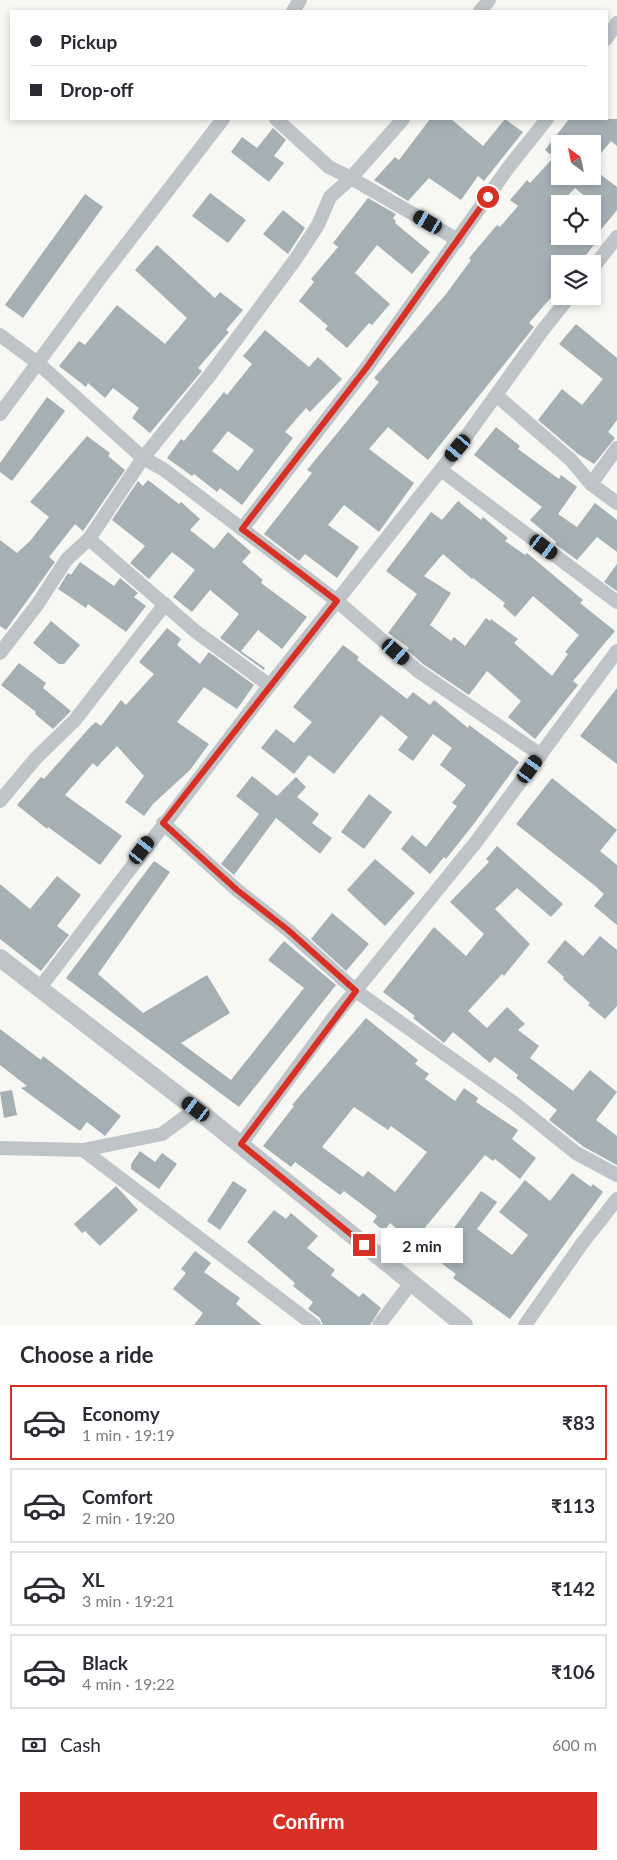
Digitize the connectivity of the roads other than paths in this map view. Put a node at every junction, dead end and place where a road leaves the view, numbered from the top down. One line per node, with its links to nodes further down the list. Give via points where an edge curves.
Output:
1 (489, 0): 2 (street)
2 (481, 10)
3 (617, 23): 4 (street)
4 (608, 36)
5 (222, 120): 15 (street)
6 (277, 120): 9 (street, via 330,167)
7 (402, 120): 9 (street)
8 (547, 120): 11 (street, via 508,168)
9 (351, 178): 11 (street); 19 (street, via 330,197 318,225 295,260)
10 (617, 237): 12 (street)
11 (458, 240): 23 (street, via 367,367)
12 (601, 257)
13 (563, 305): 16 (street)
14 (0, 335): 15 (street)
15 (39, 364): 17 (street); 19 (street)
16 (496, 395): 20 (street); 21 (street, via 571,460)
17 (0, 414)
18 (617, 448): 21 (street)
19 (144, 458): 23 (street); 24 (street)
20 (441, 470): 25 (street); 26 (street)
21 (591, 484): 22 (street)
22 (617, 503)
23 (242, 529): 25 (street)
24 (89, 539): 27 (street); 28 (street, via 67,559)
25 (337, 601): 30 (street); 31 (street, via 418,671)
26 (617, 602)
27 (165, 604): 30 (street, via 195,631); 32 (street, via 75,720)
28 (0, 653)
29 (616, 654): 31 (street)
30 (269, 686): 33 (street)
31 (541, 755): 36 (street, via 476,842)
32 (0, 800)
33 (163, 823): 35 (street); 36 (street)
34 (0, 958): 35 (street)
35 (38, 989): 37 (street)
36 (356, 991): 38 (street); 41 (street, via 514,1103 576,1154)
37 (196, 1109): 38 (street); 40 (street, via 162,1134)
38 (241, 1144): 43 (street)
39 (0, 1148): 40 (street)
40 (83, 1150): 44 (street)
41 (617, 1175)
42 (617, 1199): 47 (street)
43 (411, 1283): 45 (street); 46 (street)
44 (314, 1325)
45 (379, 1325)
46 (464, 1325)
47 (525, 1325)

